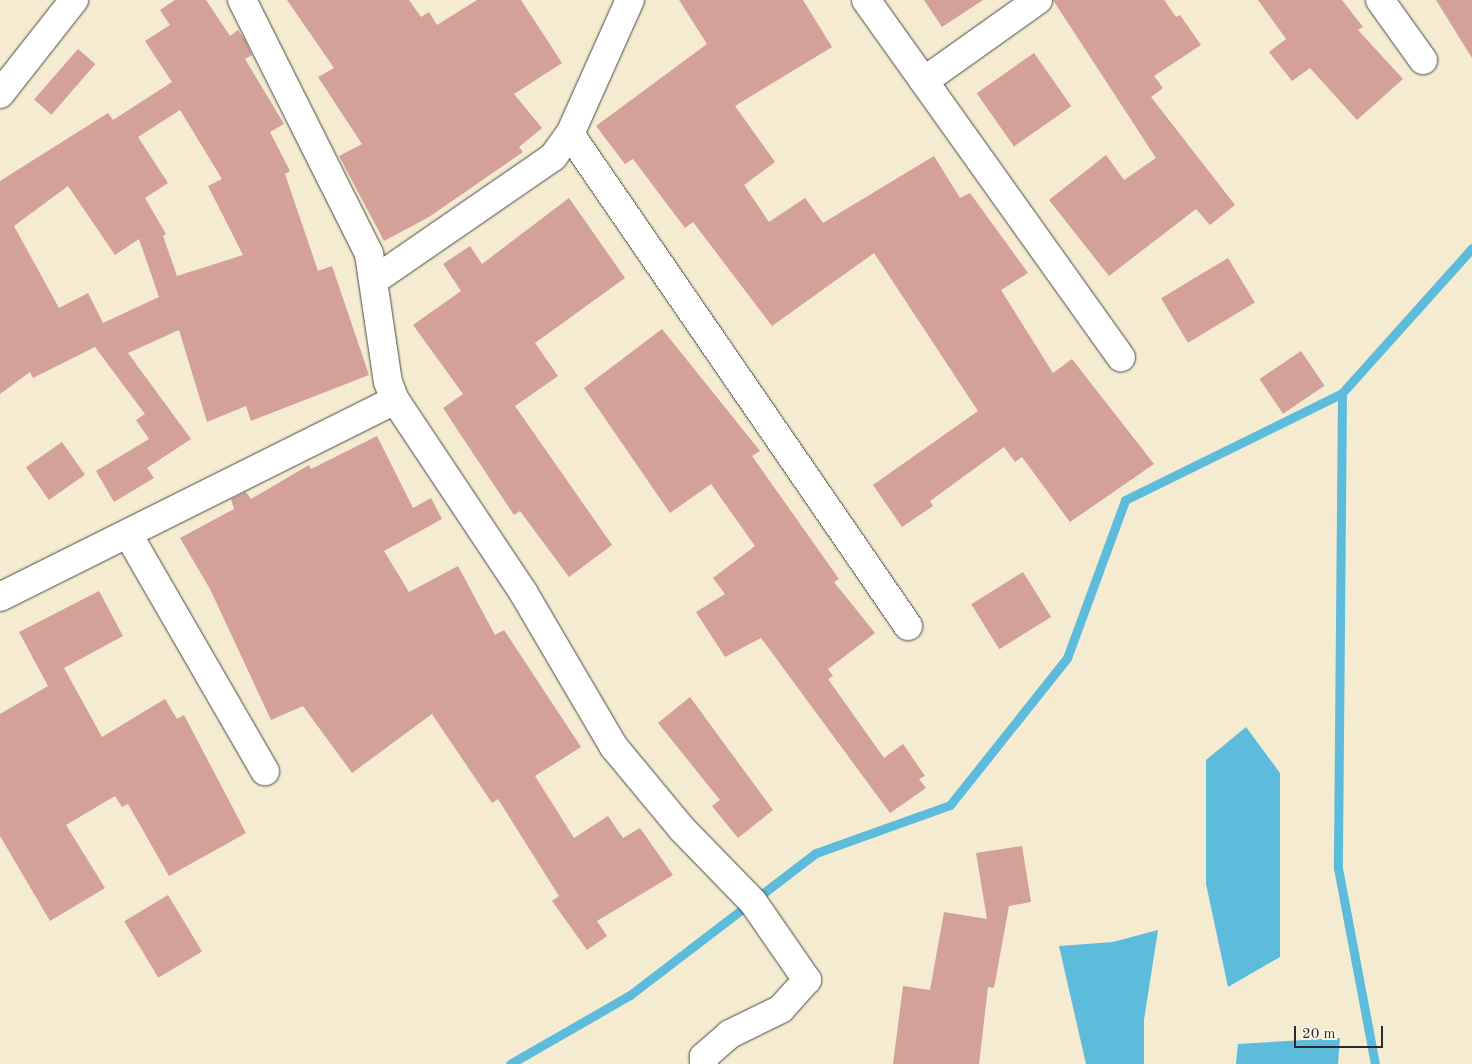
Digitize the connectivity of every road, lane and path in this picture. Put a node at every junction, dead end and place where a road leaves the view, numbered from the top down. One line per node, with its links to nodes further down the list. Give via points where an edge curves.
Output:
1 (74, 0): 9 (street)
2 (242, 0): 11 (street, via 369,254)
3 (630, 0): 10 (street)
4 (866, 0): 8 (street)
5 (1038, 0): 8 (street)
6 (1380, 0): 7 (street)
7 (1423, 60)
8 (924, 81): 12 (street)
9 (0, 94)
10 (570, 134): 11 (street, via 553,157); 16 (street)
11 (376, 279): 13 (street, via 388,382)
12 (1121, 358)
13 (395, 400): 14 (street); 18 (street, via 523,592 614,748 682,829 753,902 807,980 781,1009 730,1034 704,1057)
14 (128, 534): 15 (street); 17 (street)
15 (0, 597)
16 (908, 626)
17 (265, 771)
18 (704, 1064)

